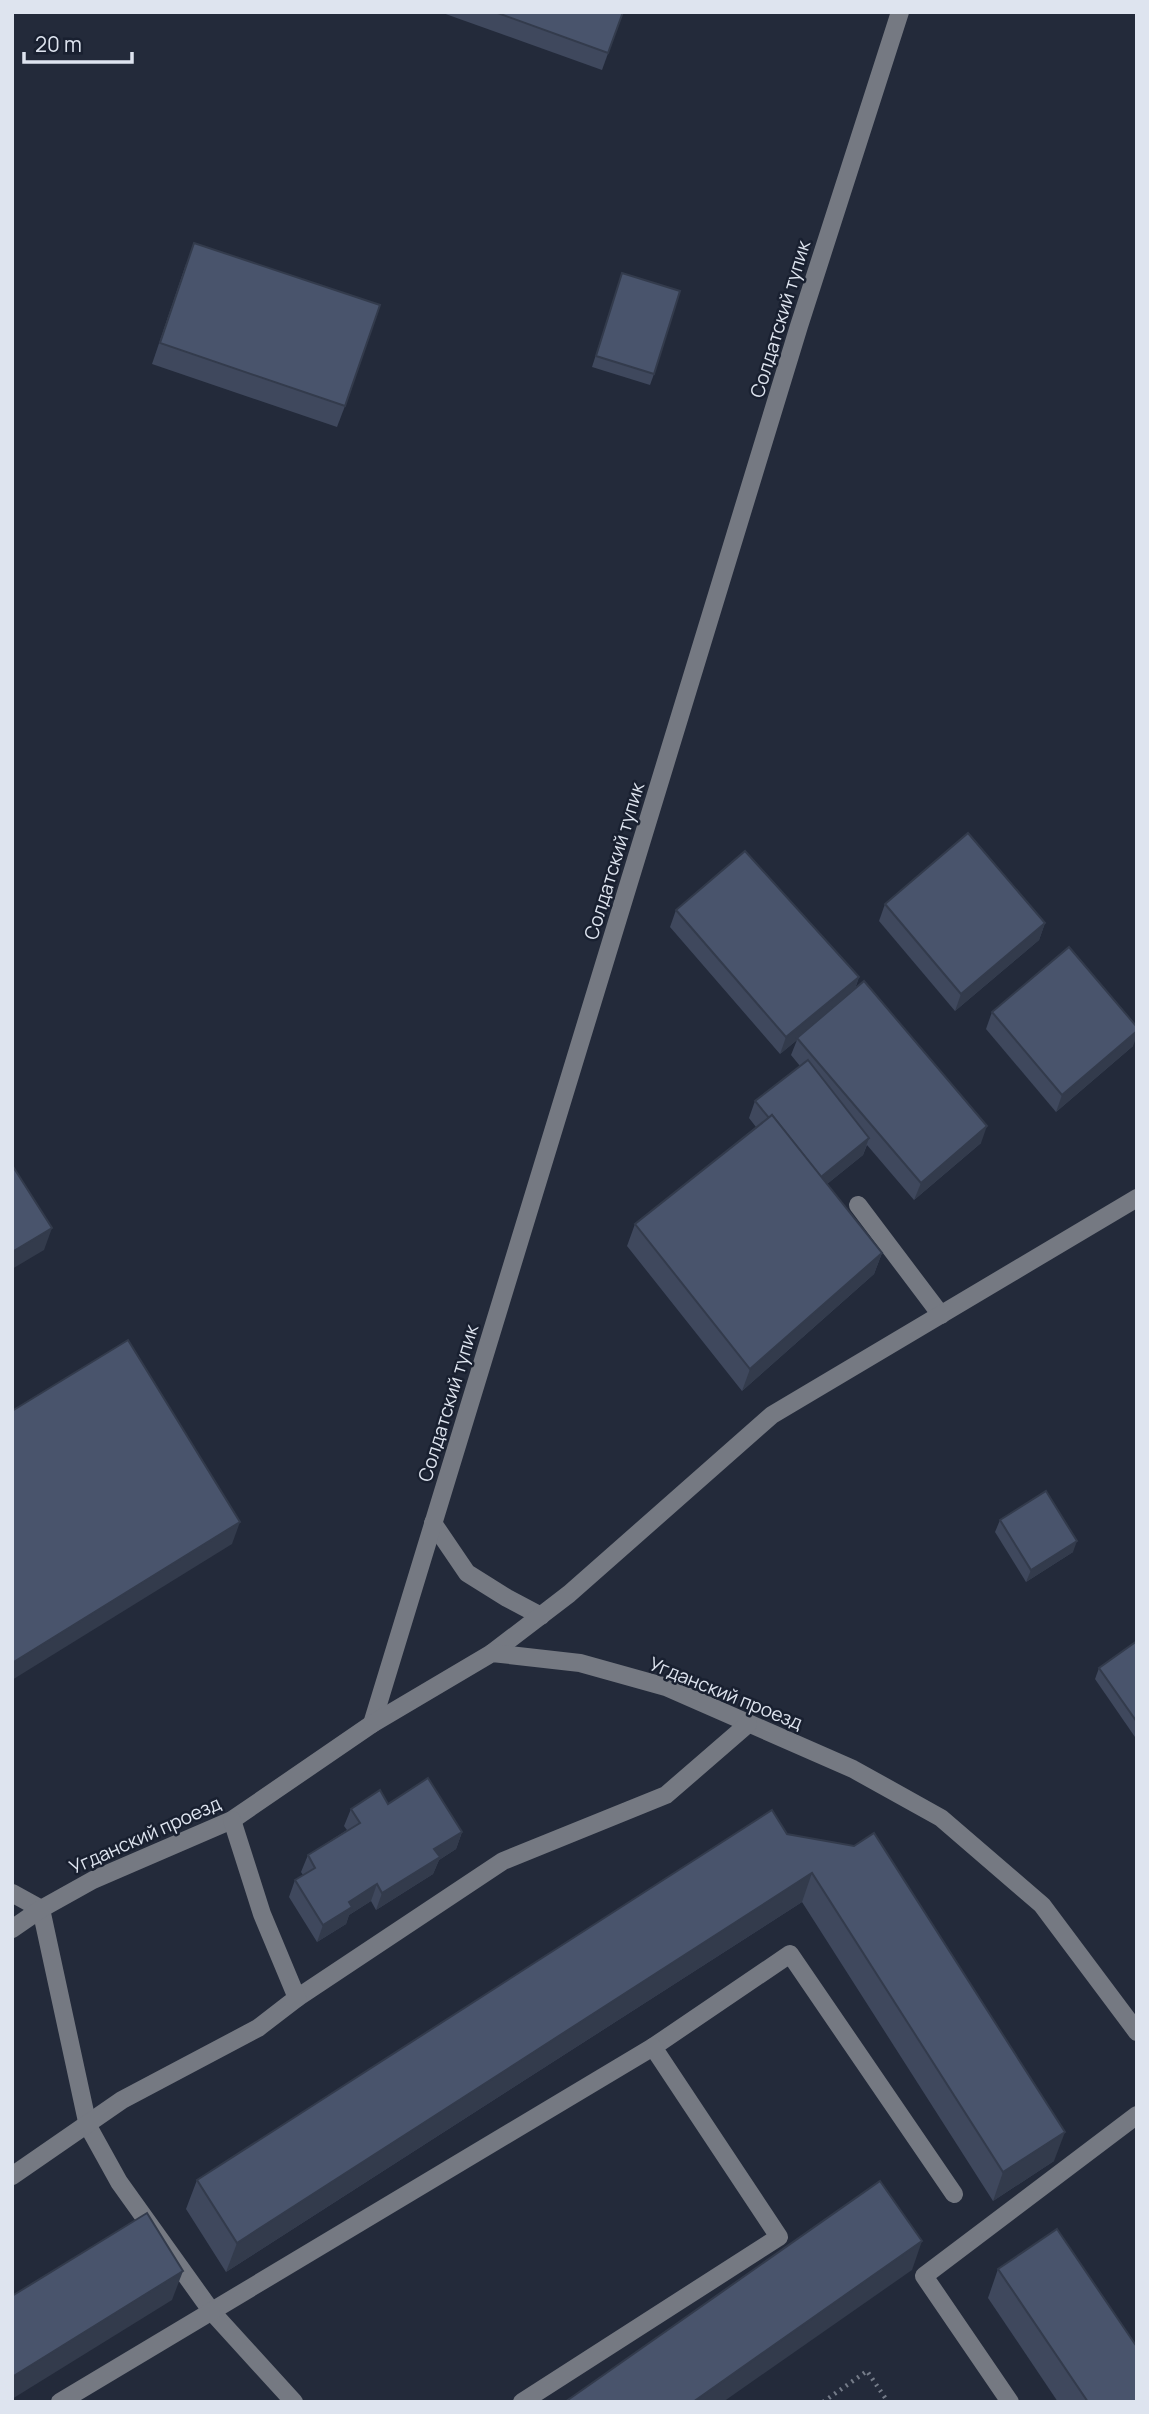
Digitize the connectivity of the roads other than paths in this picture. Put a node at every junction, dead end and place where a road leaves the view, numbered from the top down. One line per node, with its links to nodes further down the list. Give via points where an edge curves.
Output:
1 (900, 12): 5 (street, Солдатский тупик)
2 (1137, 1198): 4 (street)
3 (858, 1205): 4 (street)
4 (941, 1315): 6 (street, via 772,1415)
5 (433, 1523): 6 (street, via 467,1573); 8 (street, Солдатский тупик)
6 (541, 1616): 7 (street)
7 (492, 1653): 8 (street, Угданский проезд); 9 (street, Угданский проезд, via 580,1663 666,1688)
8 (372, 1724): 10 (street, Угданский проезд)
9 (748, 1724): 14 (street, via 666,1795 503,1861); 15 (street, Угданский проезд, via 853,1769 941,1818 1042,1905)
10 (232, 1820): 12 (street, Угданский проезд, via 93,1880); 14 (street, via 262,1913)
11 (12, 1894): 12 (street)
12 (41, 1909): 13 (street, Угданский проезд); 18 (street)
13 (12, 1929)
14 (297, 1998): 18 (street, via 258,2028 122,2101)
15 (1137, 2032)
16 (653, 2047): 20 (street, via 790,1954); 21 (street); 24 (street, via 779,2236)
17 (1137, 2115): 25 (street, via 924,2276)
18 (88, 2126): 19 (street); 21 (street, via 119,2182)
19 (12, 2176)
20 (954, 2194)
21 (212, 2312): 22 (street); 23 (street)
22 (60, 2402)
23 (294, 2402)
24 (522, 2402)
25 (1010, 2402)

